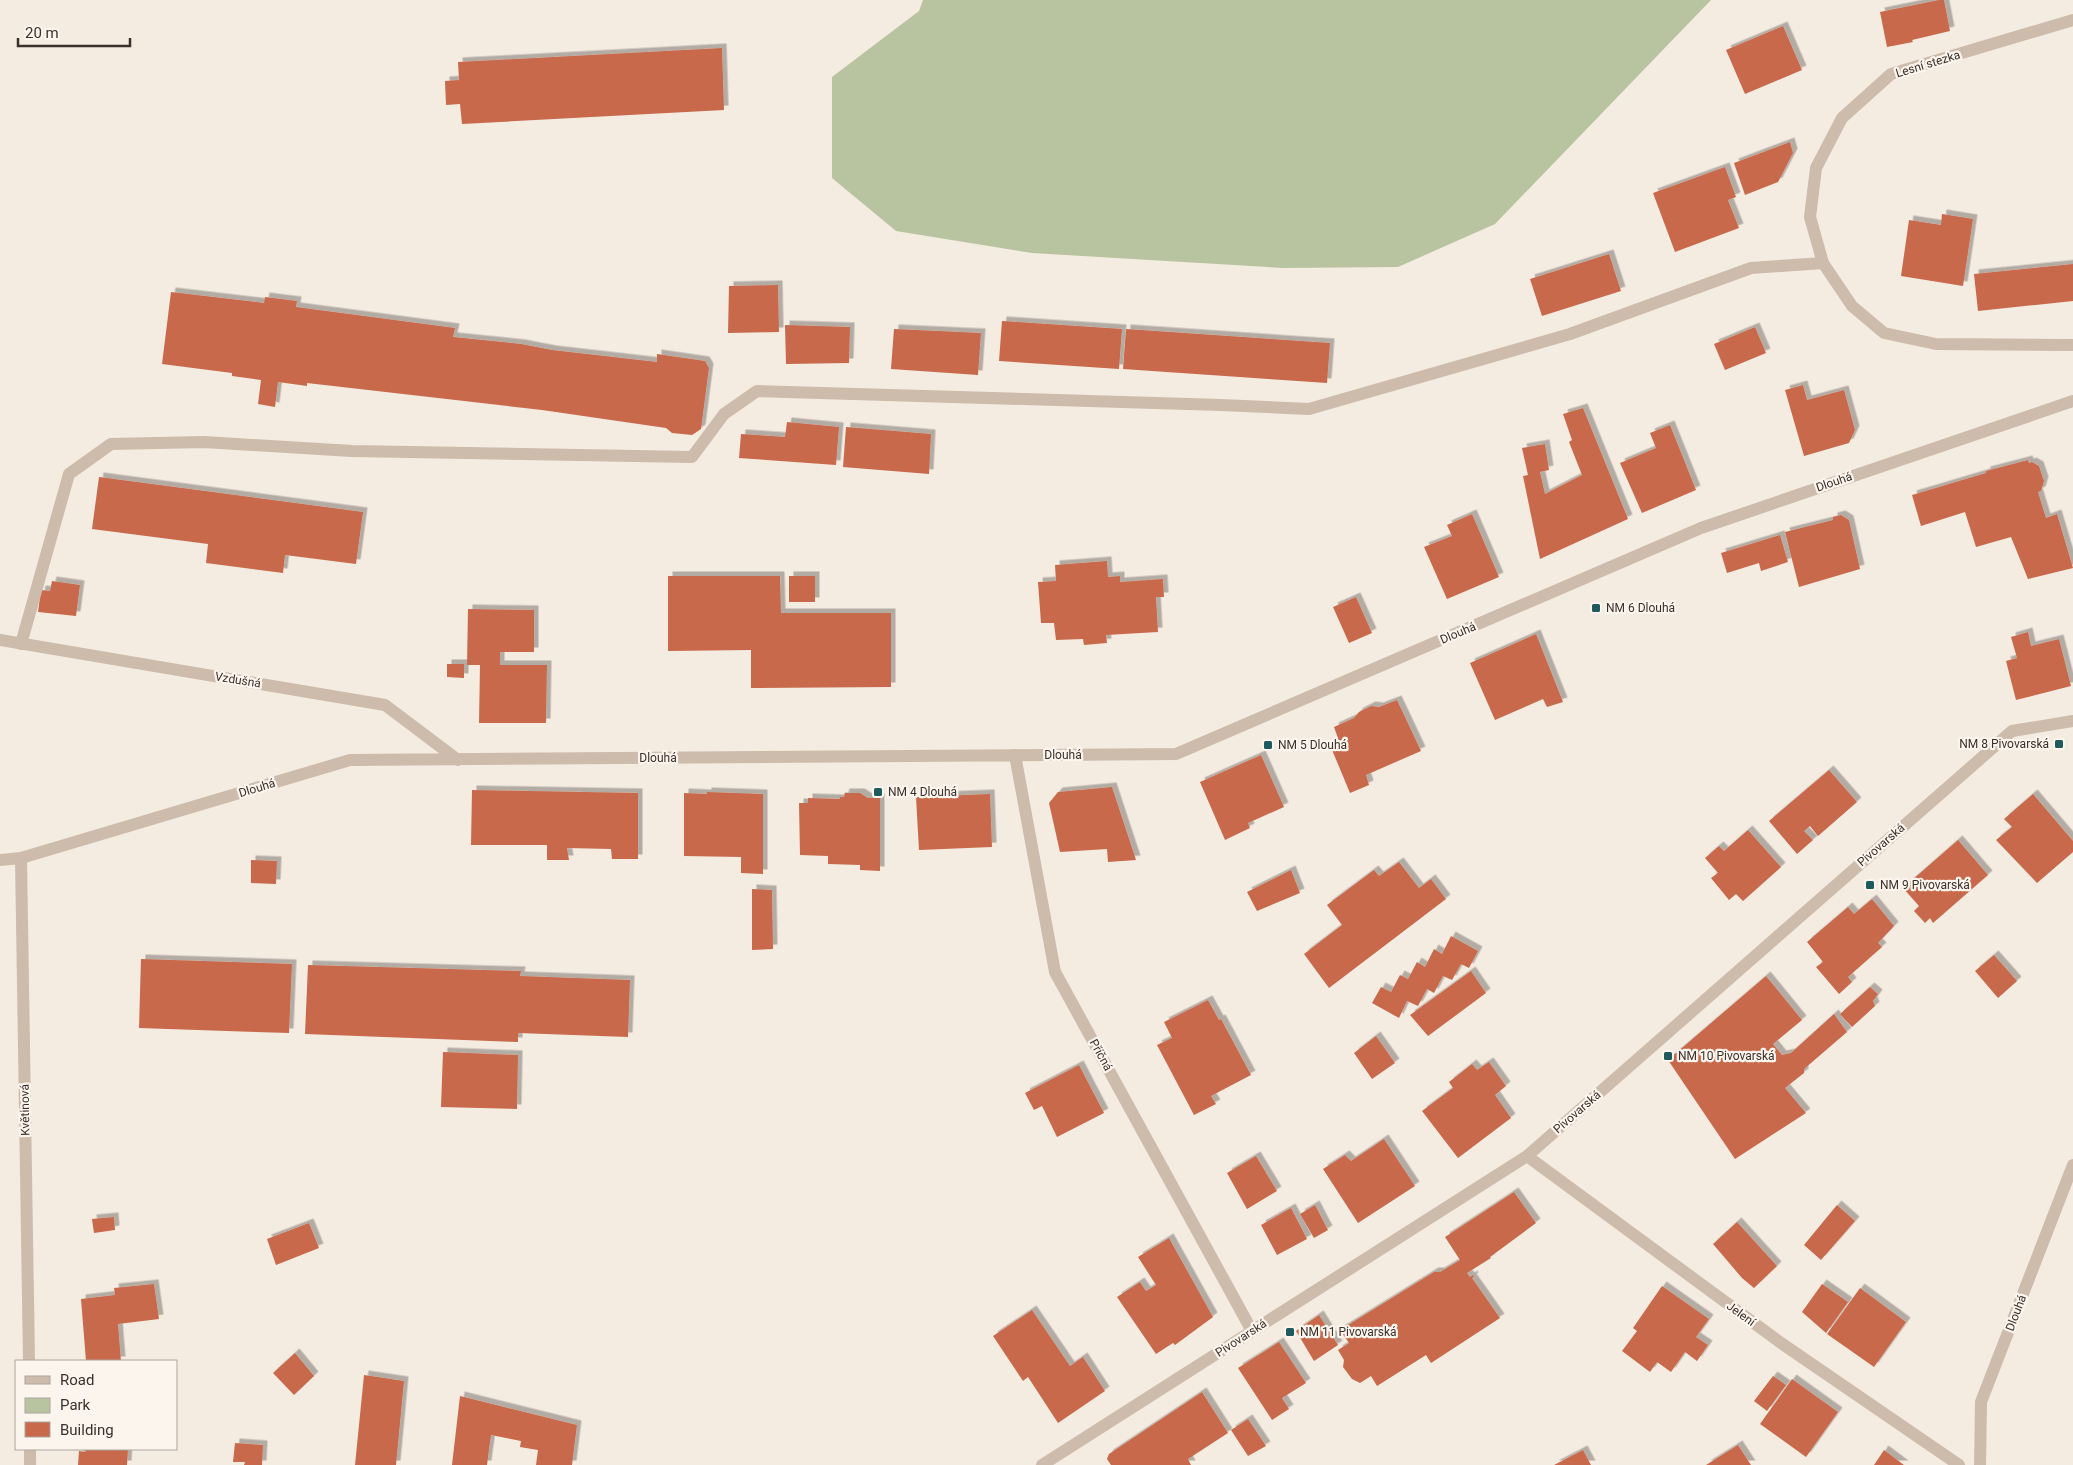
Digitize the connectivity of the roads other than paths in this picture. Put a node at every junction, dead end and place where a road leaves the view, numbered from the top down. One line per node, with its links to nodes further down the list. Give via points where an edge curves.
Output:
1 (2073, 20): 2 (street, Lesní stezka, via 1891,74 1842,118 1816,168 1810,218)
2 (1823, 264): 3 (street, Lesní stezka, via 1852,306 1884,333 1936,344); 6 (street, via 1751,268 1570,334 1309,409 757,391 724,414 692,457 352,451 204,442 111,444 69,474)
3 (2073, 345)
4 (2073, 401): 8 (street, Dlouhá, via 1701,528 1176,754)
5 (0, 640): 6 (street, Vzdušná)
6 (21, 644): 9 (street, Vzdušná, via 385,704)
7 (2073, 721): 12 (street, Pivovarská, via 2012,730)
8 (1016, 755): 9 (street, Dlouhá); 14 (street, Příčná, via 1055,972)
9 (458, 760): 10 (street, Dlouhá, via 350,760)
10 (21, 858): 11 (street, Dlouhá); 15 (street, Květinová)
11 (0, 860)
12 (1527, 1156): 14 (street, Pivovarská); 19 (street, Jelení, via 1781,1343)
13 (2073, 1165): 20 (street, Dlouhá, via 1981,1402)
14 (1252, 1331): 18 (street, Pivovarská)
15 (29, 1360)
16 (30, 1450): 17 (street)
17 (30, 1465)
18 (1042, 1465)
19 (1960, 1465)
20 (1980, 1465)

